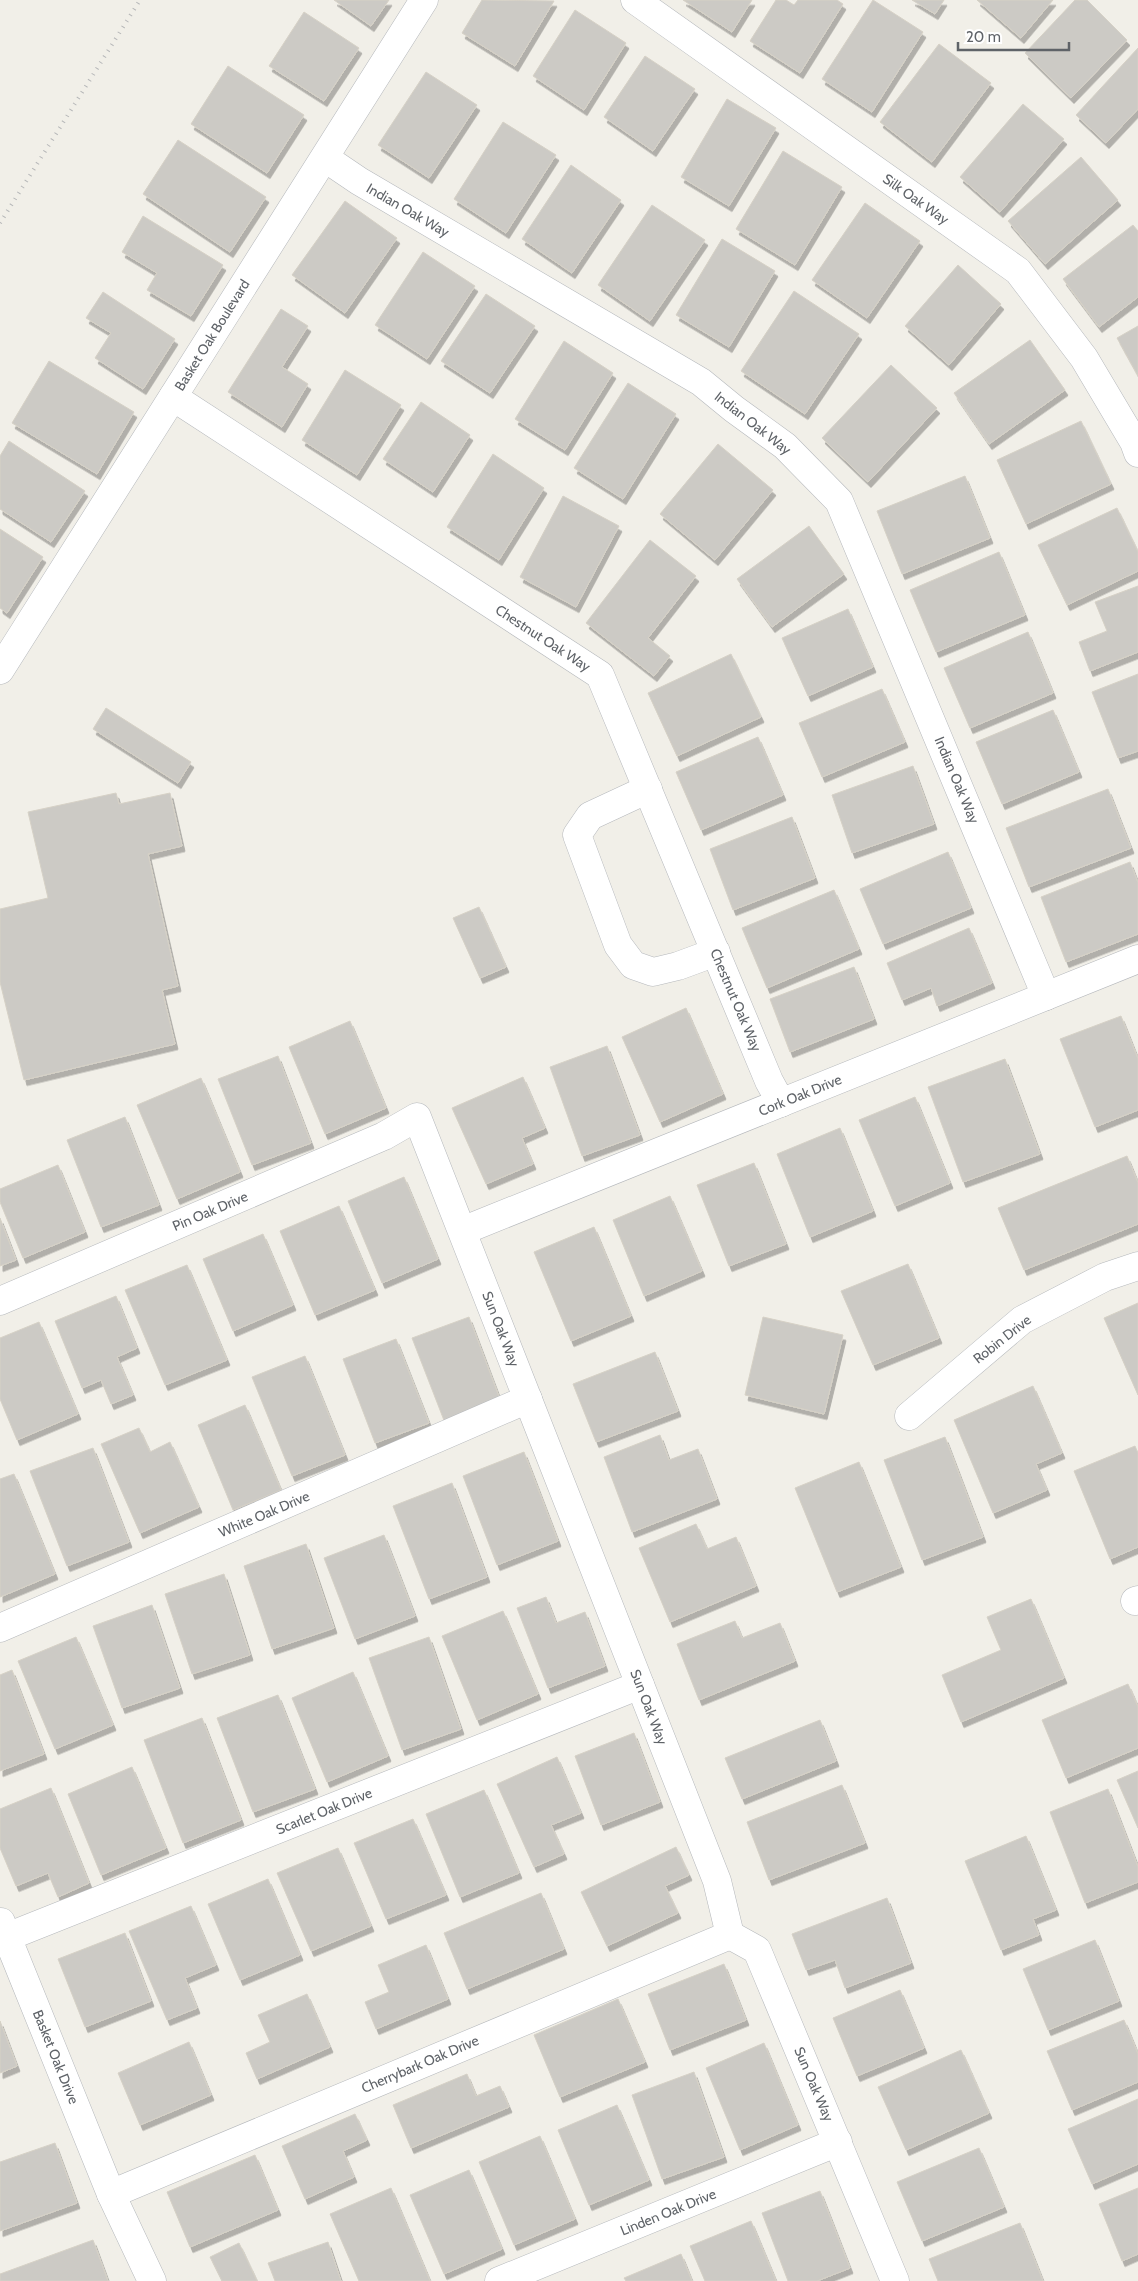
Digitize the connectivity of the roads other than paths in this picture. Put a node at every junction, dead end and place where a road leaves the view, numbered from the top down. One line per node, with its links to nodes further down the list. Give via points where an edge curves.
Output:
1 (424, 0): 3 (street, Basket Oak Boulevard)
2 (635, 0): 5 (street, Silk Oak Way, via 1018,271 1084,358)
3 (324, 158): 4 (street, Basket Oak Boulevard); 10 (street, Indian Oak Way, via 701,382 785,446 840,501)
4 (173, 398): 6 (street, Basket Oak Boulevard); 7 (street, Chestnut Oak Way, via 600,675)
5 (1138, 453)
6 (0, 670)
7 (648, 789): 8 (street, Chestnut Oak Way); 8 (street, via 590,816 577,834 618,945 633,965 653,972)
8 (716, 952): 11 (street, Chestnut Oak Way)
9 (1138, 959): 10 (street, Cork Oak Drive)
10 (1046, 996): 11 (street, Cork Oak Drive)
11 (781, 1103): 13 (street, Cork Oak Drive)
12 (418, 1117): 13 (street, Sun Oak Way); 15 (street, Pin Oak Drive, via 384,1136)
13 (463, 1232): 16 (street, Sun Oak Way)
14 (1138, 1266): 17 (street, Robin Drive, via 1105,1277 1022,1320)
15 (0, 1300)
16 (528, 1399): 18 (street, White Oak Drive); 19 (street, Sun Oak Way)
17 (909, 1416)
18 (0, 1628)
19 (640, 1685): 20 (street, Scarlet Oak Drive); 21 (street, Sun Oak Way, via 718,1881)
20 (3, 1929): 23 (street, Basket Oak Drive)
21 (730, 1935): 22 (street, Sun Oak Way, via 757,1950); 23 (street, Cherrybark Oak Drive)
22 (838, 2142): 25 (street, Linden Oak Drive); 26 (street, Sun Oak Way)
23 (111, 2194): 24 (street, Basket Oak Drive)
24 (152, 2281)
25 (499, 2281)
26 (895, 2281)

